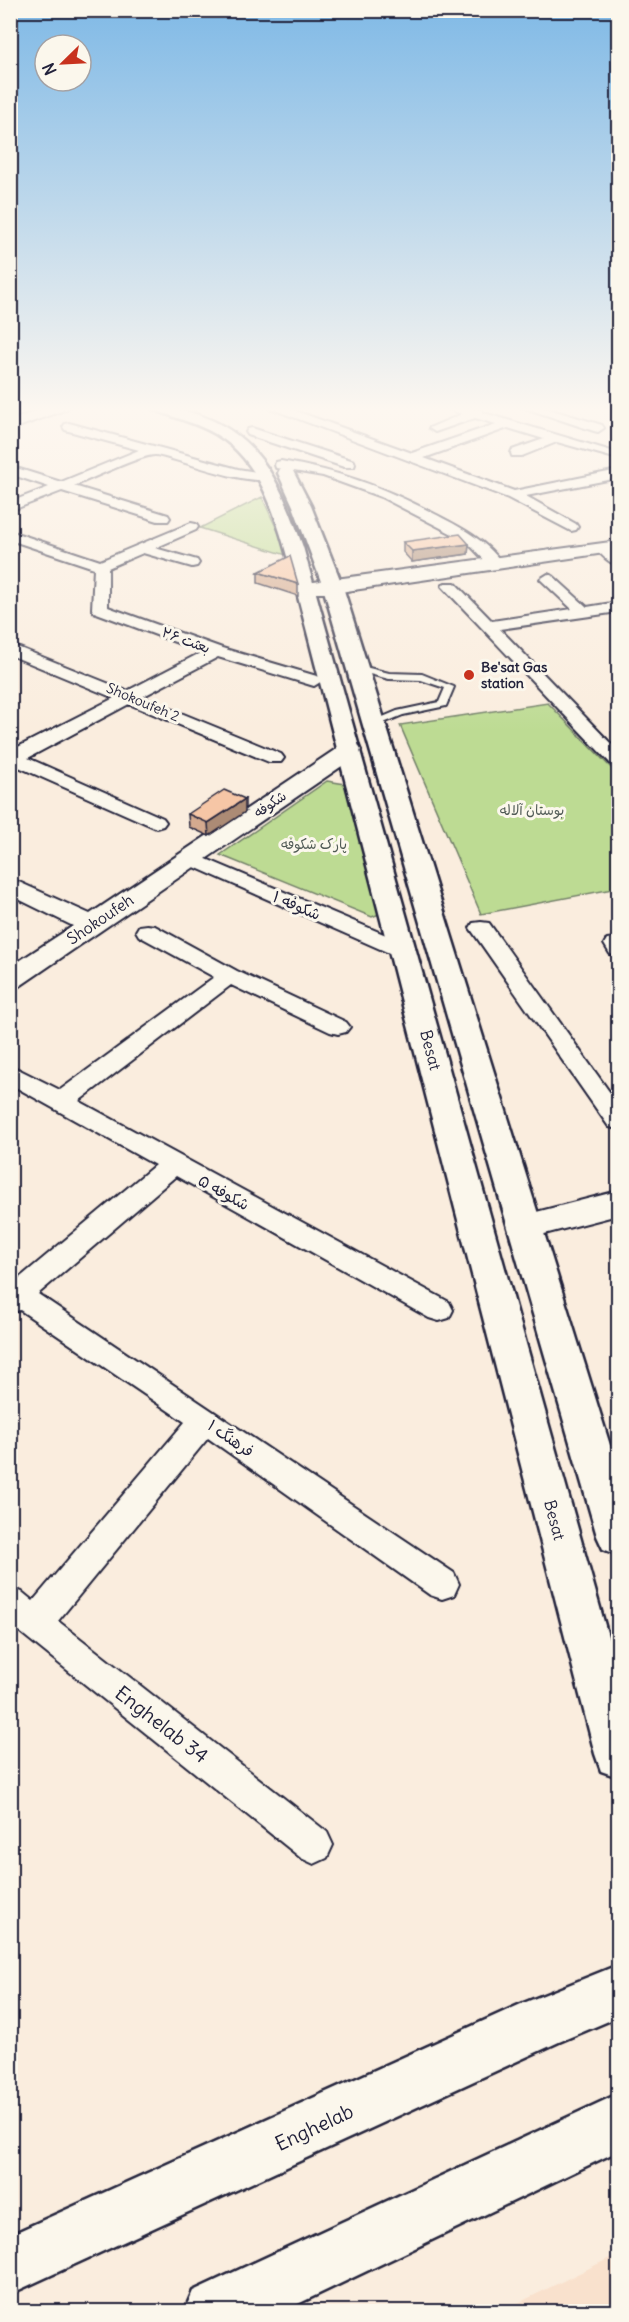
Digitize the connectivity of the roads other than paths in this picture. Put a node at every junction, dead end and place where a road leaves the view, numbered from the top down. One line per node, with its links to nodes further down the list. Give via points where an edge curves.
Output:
1 (151, 514): 5 (street)
2 (283, 514): 17 (main road, Besat)
3 (427, 514): 13 (street, via 471,538)
4 (548, 514): 7 (street)
5 (162, 518)
6 (191, 527): 10 (street)
7 (571, 527)
8 (10, 535): 14 (street)
9 (611, 547): 11 (street); 13 (street)
10 (144, 549): 12 (street); 14 (street)
11 (618, 561)
12 (192, 563)
13 (496, 564): 17 (street)
14 (101, 566): 24 (street, بعثت ۲۶, via 100,609)
15 (548, 579): 20 (street)
16 (450, 586): 22 (street)
17 (320, 588): 25 (main road, Besat); 29 (main road, Besat)
18 (618, 607): 19 (street)
19 (602, 610): 20 (street); 21 (street)
20 (584, 612): 22 (street)
21 (618, 624)
22 (489, 626): 32 (street)
23 (10, 649): 27 (street, Shokoufeh 2)
24 (216, 651): 26 (street, بعثت ۲۶); 27 (street)
25 (357, 668): 28 (main road, Besat); 28 (lane, via 389,676 422,677 450,687 443,704 400,713)
26 (314, 681)
27 (130, 697): 30 (street); 31 (street, Shokoufeh 2)
28 (374, 724): 49 (main road, Besat)
29 (350, 750): 34 (street, شکوفه); 39 (main road, Besat)
30 (12, 758): 33 (street)
31 (275, 758)
32 (618, 759)
33 (156, 822)
34 (190, 858): 36 (street, Shokoufeh); 39 (street, شکوفه ۱)
35 (10, 885): 36 (street)
36 (92, 925): 41 (street, Shokoufeh)
37 (481, 928): 45 (street)
38 (147, 931): 40 (street)
39 (404, 951): 48 (main road, Besat)
40 (229, 976): 42 (street); 44 (street)
41 (10, 980)
42 (338, 1027)
43 (10, 1073): 44 (street, شکوفه ۵)
44 (61, 1102): 46 (street, شکوفه ۵)
45 (618, 1121)
46 (173, 1164): 50 (street); 51 (street, شکوفه ۵)
47 (618, 1203): 49 (street)
48 (479, 1227): 49 (main road); 56 (main road, Besat)
49 (525, 1227): 53 (main road, Besat)
50 (14, 1295): 52 (street, فرهنگ ۱)
51 (439, 1310)
52 (205, 1420): 54 (street, فرهنگ ۱); 55 (street)
53 (618, 1536)
54 (442, 1584)
55 (23, 1613): 57 (street, Enghelab 34)
56 (618, 1754)
57 (314, 1845)
58 (618, 1991): 60 (main road, Enghelab, via 540,2022)
59 (618, 2122): 61 (main road)
60 (10, 2265)
61 (214, 2312)

